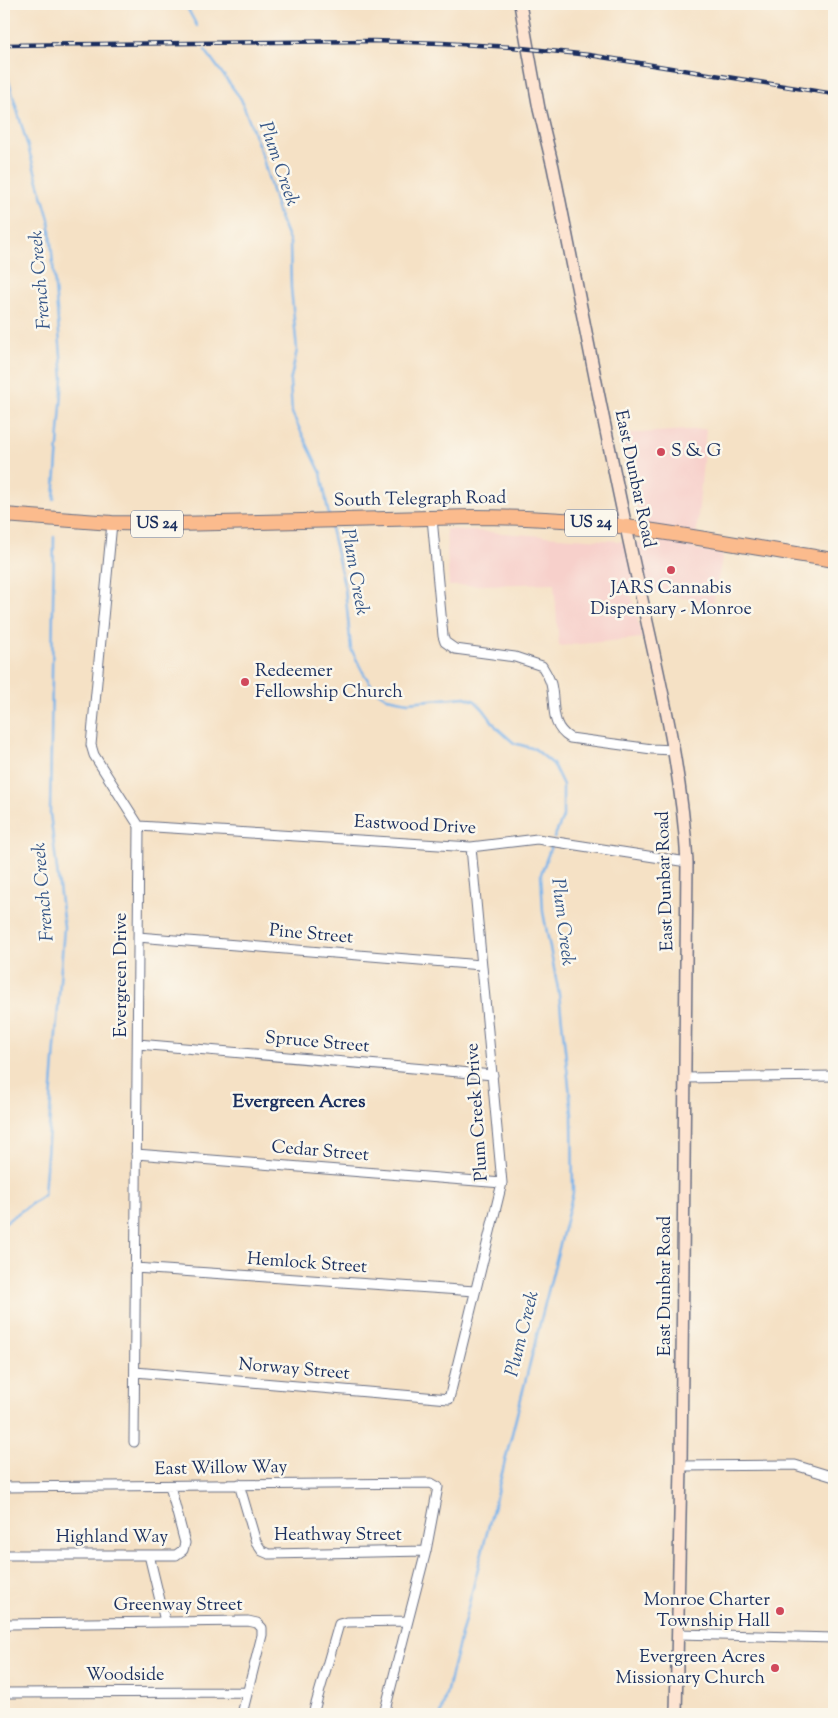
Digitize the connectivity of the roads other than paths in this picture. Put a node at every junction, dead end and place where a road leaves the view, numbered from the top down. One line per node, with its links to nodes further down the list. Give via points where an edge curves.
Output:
1 (520, 4): 5 (street, East Dunbar Road)
2 (4, 515): 4 (main road, South Telegraph Road / US 24)
3 (432, 518): 4 (main road, South Telegraph Road / US 24); 5 (main road, South Telegraph Road / US 24, via 511,517); 7 (street, via 445,642 455,649 515,657 542,666 552,686 557,724 561,733 570,738)
4 (112, 523): 8 (street, via 91,745 94,755)
5 (626, 527): 6 (main road, South Telegraph Road / US 24); 7 (street, East Dunbar Road)
6 (834, 560)
7 (674, 750): 10 (street, East Dunbar Road, via 685,822)
8 (139, 826): 9 (street, Eastwood Drive); 11 (street, Evergreen Drive)
9 (471, 847): 10 (street, Eastwood Drive, via 547,840); 12 (street, Plum Creek Drive)
10 (687, 862): 16 (street, East Dunbar Road)
11 (138, 937): 12 (street, Pine Street); 13 (street, Evergreen Drive)
12 (481, 965): 14 (street, Plum Creek Drive)
13 (138, 1044): 14 (street, Spruce Street); 17 (street, Evergreen Drive)
14 (493, 1075): 18 (street, Plum Creek Drive)
15 (834, 1076): 16 (street)
16 (685, 1078): 24 (street, East Dunbar Road)
17 (136, 1154): 18 (street, Cedar Street); 19 (street, Evergreen Drive)
18 (502, 1183): 20 (street, Plum Creek Drive)
19 (136, 1268): 20 (street, Hemlock Street); 21 (street, Evergreen Drive)
20 (475, 1291): 22 (street, Plum Creek Drive)
21 (136, 1372): 22 (street, Norway Street); 23 (street, Evergreen Drive)
22 (449, 1400)
23 (134, 1442)
24 (682, 1466): 25 (street, via 795,1465); 35 (street, East Dunbar Road)
25 (834, 1477)
26 (240, 1484): 27 (street, East Willow Way); 29 (street, Heathway Street, via 256,1542 262,1551 269,1554); 29 (street, East Willow Way, via 431,1483 438,1487)
27 (170, 1486): 28 (street, East Willow Way); 31 (street, Highland Way, via 185,1543 176,1555)
28 (4, 1487)
29 (426, 1551): 33 (street)
30 (4, 1555): 31 (street, Highland Way)
31 (150, 1555): 32 (street)
32 (165, 1621): 34 (street, Greenway Street); 38 (street, Greenway Street, via 257,1623 262,1628 262,1635)
33 (407, 1621): 40 (street, via 339,1624); 41 (street)
34 (4, 1626)
35 (678, 1634): 36 (street); 42 (street, East Dunbar Road)
36 (834, 1638)
37 (4, 1692): 38 (street, Woodside)
38 (247, 1692): 39 (street, Greenway Street)
39 (242, 1714)
40 (314, 1714)
41 (384, 1714)
42 (676, 1714)

